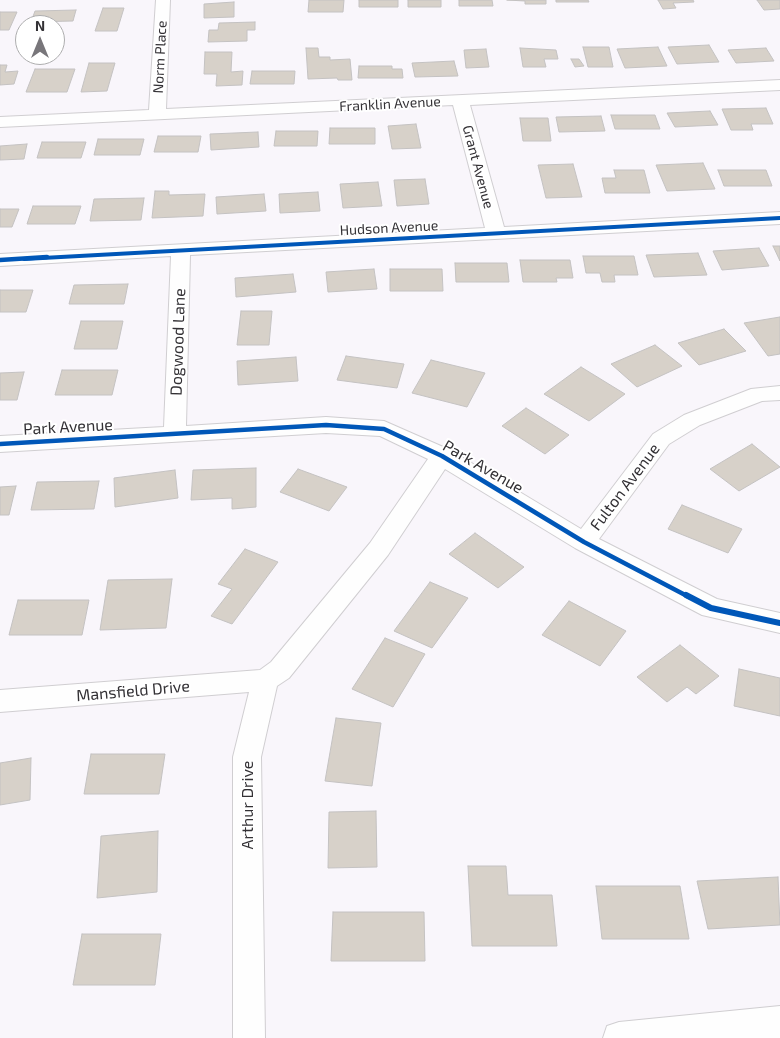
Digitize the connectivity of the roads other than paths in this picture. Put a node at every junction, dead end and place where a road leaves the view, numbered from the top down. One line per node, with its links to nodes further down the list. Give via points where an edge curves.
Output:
1 (164, 0): 4 (street, Norm Place)
2 (780, 85): 3 (street, Franklin Avenue)
3 (460, 100): 4 (street, Franklin Avenue); 7 (street, Grant Avenue)
4 (156, 115): 5 (street, Franklin Avenue)
5 (0, 122)
6 (780, 218): 7 (street, Hudson Avenue)
7 (496, 233): 8 (street, Hudson Avenue)
8 (181, 250): 9 (street, Hudson Avenue); 11 (street, Dogwood Lane)
9 (0, 260)
10 (780, 393): 14 (street, Fulton Avenue, via 759,394 692,420 662,439)
11 (175, 434): 12 (street, Park Avenue); 13 (street, Park Avenue, via 326,425 384,429)
12 (0, 444)
13 (442, 456): 14 (street, Park Avenue); 16 (street, via 379,549 280,670)
14 (584, 542): 15 (street, Park Avenue, via 710,608)
15 (780, 623)
16 (265, 680): 17 (street, Mansfield Drive); 19 (street, Arthur Drive, via 247,757)
17 (0, 702)
18 (780, 1022): 20 (street)
19 (249, 1038)
20 (619, 1038)

